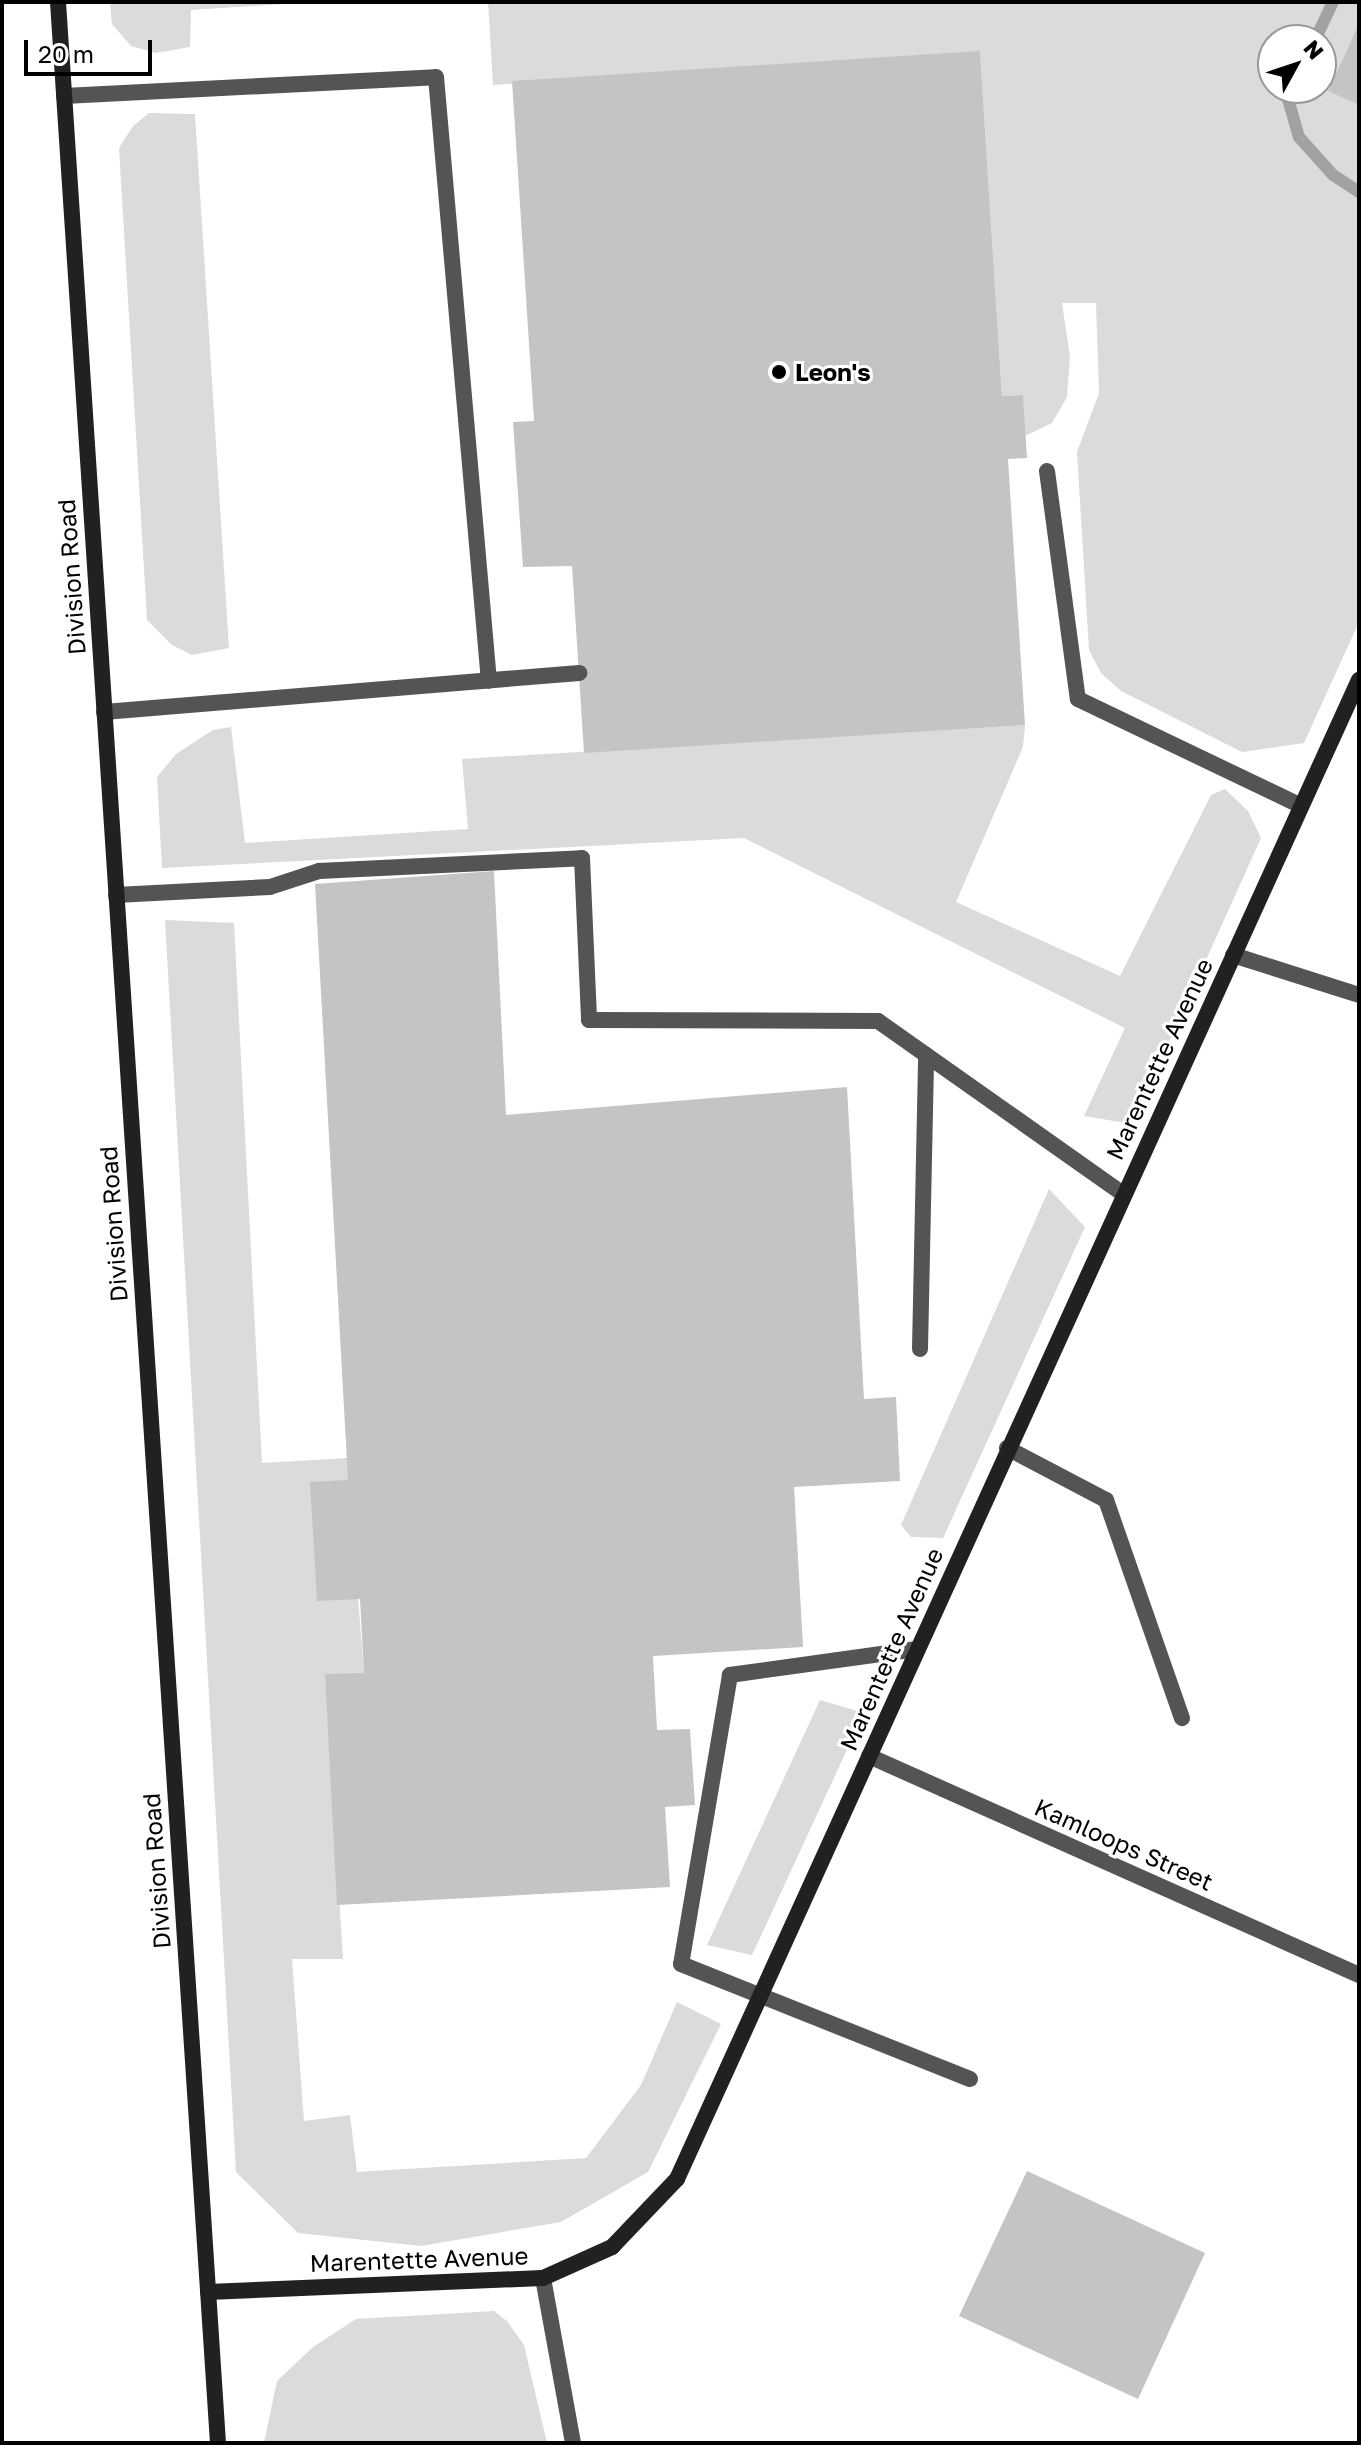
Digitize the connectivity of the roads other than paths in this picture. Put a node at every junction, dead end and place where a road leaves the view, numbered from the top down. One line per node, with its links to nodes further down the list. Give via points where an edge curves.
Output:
1 (58, 2): 2 (main road, Division Road)
2 (64, 96): 6 (street, via 436,77); 7 (main road, Division Road)
3 (1047, 471): 8 (street, via 1078,699)
4 (579, 673): 6 (street)
5 (1359, 680): 8 (main road, Marentette Avenue)
6 (489, 681): 7 (street)
7 (104, 712): 9 (main road, Division Road)
8 (1301, 806): 10 (main road, Marentette Avenue)
9 (116, 895): 12 (street, via 270,887 319,871 582,858 589,1020 878,1021); 23 (main road, Division Road)
10 (1233, 955): 11 (street); 13 (main road, Marentette Avenue)
11 (1359, 995)
12 (926, 1055): 13 (street); 14 (street)
13 (1123, 1194): 15 (main road, Marentette Avenue)
14 (920, 1349)
15 (1007, 1448): 16 (main road, Marentette Avenue); 17 (street, via 1106,1500)
16 (917, 1649): 18 (main road, Marentette Avenue); 20 (street, via 730,1675 681,1964)
17 (1182, 1718)
18 (869, 1756): 19 (street, Kamloops Street); 20 (main road, Marentette Avenue)
19 (1359, 1975)
20 (761, 1994): 21 (street); 22 (main road, Marentette Avenue, via 677,2179 612,2247)
21 (970, 2079)
22 (543, 2278): 23 (main road, Marentette Avenue); 25 (street)
23 (208, 2292): 24 (main road, Division Road)
24 (218, 2443)
25 (573, 2443)

